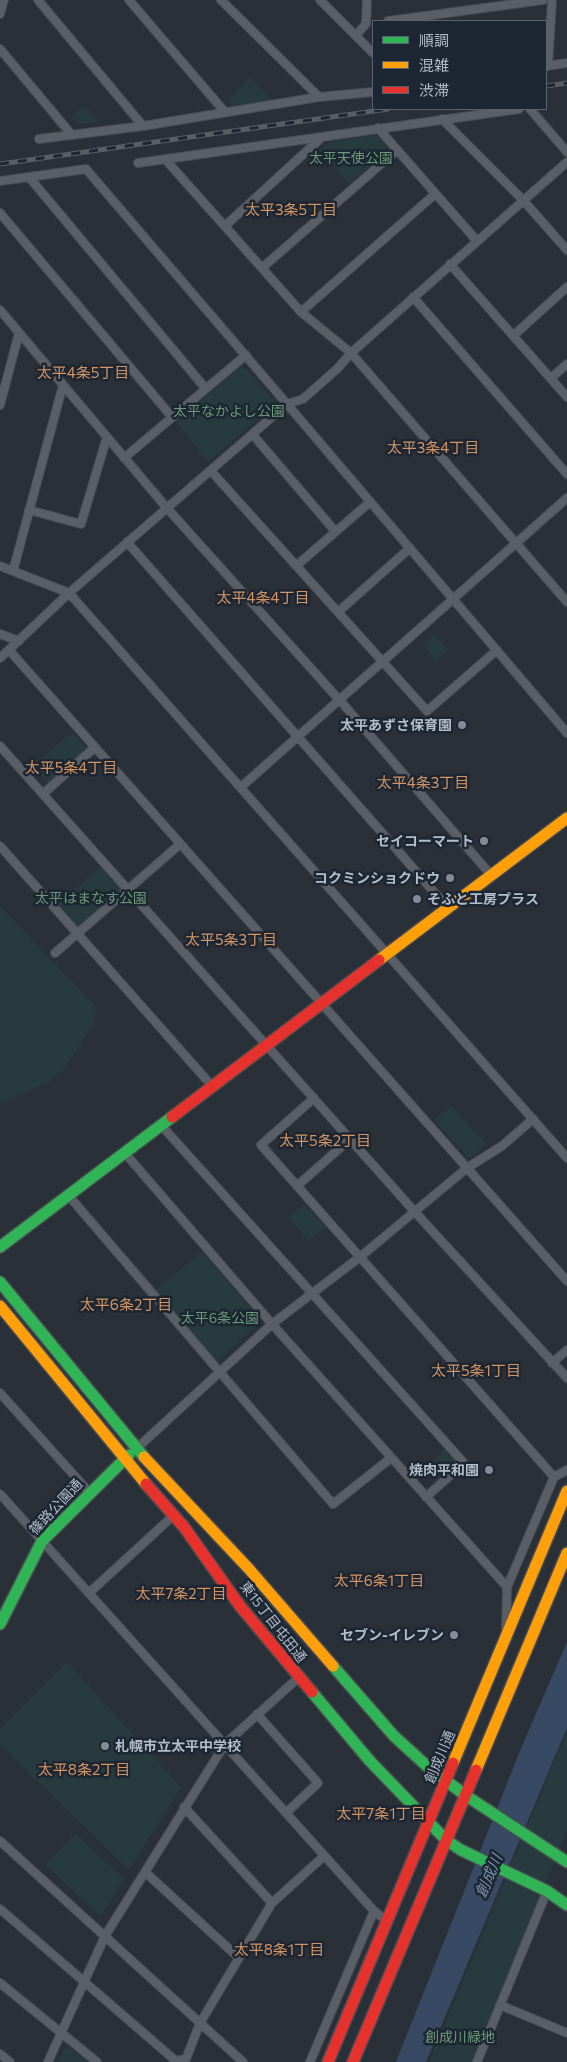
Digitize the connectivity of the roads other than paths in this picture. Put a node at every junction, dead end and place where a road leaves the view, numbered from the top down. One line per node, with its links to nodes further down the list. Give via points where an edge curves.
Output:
1 (4, 0): 9 (street)
2 (38, 0): 23 (street)
3 (129, 0): 21 (street)
4 (222, 0): 18 (street)
5 (320, 0): 12 (street)
6 (367, 0): 11 (street)
7 (543, 0): 10 (street)
8 (552, 0): 16 (street)
9 (0, 14)
10 (395, 20)
11 (370, 24): 12 (street)
12 (356, 35): 14 (street)
13 (0, 49): 25 (street)
14 (372, 52)
15 (567, 63): 16 (street)
16 (547, 66)
17 (372, 92): 18 (street)
18 (320, 97): 21 (street)
19 (511, 110): 22 (street)
20 (531, 110): 29 (street)
21 (224, 111): 23 (street)
22 (442, 119): 24 (street); 36 (street)
23 (142, 126): 25 (street)
24 (378, 128): 26 (street); 28 (street)
25 (71, 134): 27 (street)
26 (322, 138): 30 (street); 38 (street)
27 (39, 139)
28 (396, 150): 35 (street); 42 (street)
29 (567, 152)
30 (165, 160): 32 (street); 38 (street)
31 (567, 162): 36 (street)
32 (138, 163)
33 (29, 177): 34 (street); 50 (street, via 86,169); 54 (street)
34 (0, 181)
35 (435, 194): 39 (street); 46 (street)
36 (523, 200): 39 (street); 40 (street)
37 (0, 213): 58 (street)
38 (224, 226): 42 (street)
39 (477, 241): 41 (street)
40 (567, 250)
41 (450, 264): 44 (street); 48 (street)
42 (262, 268): 46 (street)
43 (567, 287): 48 (street)
44 (413, 297): 49 (street); 63 (street)
45 (0, 310): 47 (street)
46 (301, 312): 49 (street)
47 (19, 333): 53 (street); 57 (street)
48 (513, 336): 52 (street)
49 (351, 352): 56 (street, via 337,369 302,399); 70 (street)
50 (246, 354): 54 (street); 56 (street)
51 (567, 364): 52 (street)
52 (551, 378): 55 (street)
53 (63, 385): 60 (street); 67 (street)
54 (206, 389): 58 (street)
55 (567, 397)
56 (288, 404): 59 (street); 65 (street)
57 (0, 405)
58 (172, 417): 61 (street)
59 (253, 435): 62 (street); 68 (street)
60 (107, 437): 61 (street); 67 (street, via 81,524)
61 (124, 458): 66 (street)
62 (211, 470): 66 (street); 73 (street)
63 (567, 474)
64 (567, 498): 70 (street)
65 (370, 502): 68 (street); 71 (street)
66 (166, 507): 69 (street); 85 (street)
67 (29, 510): 74 (street)
68 (335, 531): 73 (street)
69 (126, 542): 75 (street); 87 (street)
70 (516, 543): 76 (street); 77 (street)
71 (410, 548): 76 (street); 78 (street)
72 (0, 566): 74 (street)
73 (296, 566): 78 (street)
74 (13, 571): 75 (street)
75 (69, 593): 80 (street); 90 (street)
76 (452, 600): 82 (street); 84 (street)
77 (567, 602)
78 (338, 612): 84 (street)
79 (0, 634): 80 (street)
80 (19, 641): 81 (street)
81 (9, 650): 83 (street); 89 (street)
82 (497, 650): 84 (street, via 427,711); 86 (street)
83 (0, 658)
84 (383, 661): 85 (street)
85 (339, 700): 87 (street); 95 (street)
86 (567, 733)
87 (297, 737): 90 (street); 97 (street)
88 (0, 746): 91 (street)
89 (94, 748): 91 (street); 93 (street)
90 (241, 787): 100 (street)
91 (43, 794): 96 (street)
92 (567, 818): 95 (main road)
93 (179, 845): 96 (street); 101 (street)
94 (0, 846): 98 (street)
95 (491, 875): 97 (main road)
96 (128, 890): 98 (street); 102 (street)
97 (448, 908): 100 (main road)
98 (77, 933): 99 (street); 103 (street)
99 (55, 953)
100 (388, 953): 101 (main road); 105 (street)
101 (321, 1003): 102 (main road); 110 (street)
102 (266, 1044): 103 (main road); 104 (street)
103 (212, 1086): 106 (main road)
104 (314, 1098): 107 (street); 111 (street, via 262,1145)
105 (533, 1119): 109 (street); 110 (street, via 502,1146)
106 (161, 1125): 108 (main road); 118 (street)
107 (350, 1139): 111 (street); 113 (street)
108 (124, 1152): 112 (main road); 120 (street)
109 (567, 1158)
110 (467, 1168): 113 (street); 116 (street)
111 (297, 1186): 115 (street)
112 (68, 1196): 114 (main road); 123 (street)
113 (414, 1211): 115 (street); 122 (street)
114 (0, 1247)
115 (360, 1257): 118 (street); 130 (street)
116 (567, 1281)
117 (0, 1282): 126 (main road, 東15丁目屯田通)
118 (312, 1293): 120 (street); 134 (street, via 464,1463)
119 (0, 1306): 128 (main road, 東15丁目屯田通)
120 (272, 1324): 123 (street); 127 (street)
121 (567, 1350): 122 (street)
122 (552, 1363): 124 (street)
123 (219, 1372): 126 (street); 127 (street, via 333,1504)
124 (567, 1378)
125 (0, 1392): 132 (street)
126 (136, 1448): 128 (main road, 篠路公園通); 145 (main road, 東15丁目屯田通, via 249,1569 394,1736)
127 (392, 1458): 134 (street)
128 (124, 1459): 132 (main road, 篠路公園通); 135 (main road, 東15丁目屯田通)
129 (567, 1470): 130 (street)
130 (554, 1477): 138 (street)
131 (567, 1491): 141 (main road, 創成川通)
132 (90, 1493): 136 (main road, 篠路公園通)
133 (0, 1494): 136 (street)
134 (426, 1497): 138 (street)
135 (174, 1515): 139 (street); 142 (main road, 東15丁目屯田通, via 240,1606)
136 (42, 1541): 139 (street); 140 (main road, 篠路公園通)
137 (567, 1553): 146 (main road)
138 (506, 1587): 141 (street)
139 (89, 1593): 144 (street)
140 (0, 1624)
141 (506, 1639): 145 (main road, 創成川通)
142 (298, 1678): 143 (street); 149 (main road, 東15丁目屯田通, via 369,1760)
143 (258, 1714): 144 (street); 148 (street, via 318,1783)
144 (224, 1744): 147 (street); 148 (street)
145 (446, 1781): 146 (main road, 東15丁目屯田通); 149 (main road, 創成川通)
146 (465, 1795): 150 (main road); 153 (main road, 東15丁目屯田通)
147 (184, 1807): 154 (street); 156 (street)
148 (286, 1813): 152 (street)
149 (429, 1822): 150 (main road, 東15丁目屯田通); 160 (main road, 創成川通)
150 (446, 1840): 155 (main road, 東15丁目屯田通); 177 (main road)
151 (0, 1841): 161 (street)
152 (324, 1856): 156 (street); 159 (street)
153 (567, 1862)
154 (145, 1872): 161 (street); 162 (street)
155 (547, 1891): 157 (main road, 東15丁目屯田通); 165 (street)
156 (272, 1903): 162 (street)
157 (567, 1905)
158 (0, 1908): 163 (street)
159 (374, 1911): 160 (street); 175 (street)
160 (387, 1921): 176 (main road, 創成川通)
161 (105, 1936): 163 (street); 166 (street)
162 (239, 1958): 166 (street)
163 (85, 1982): 166 (street, via 176,2061 186,2059); 167 (street)
164 (0, 1983): 167 (street)
165 (500, 2005): 168 (street); 170 (street)
166 (200, 2023): 174 (street)
167 (61, 2033): 172 (street); 173 (street)
168 (567, 2034)
169 (0, 2054): 171 (street)
170 (480, 2061)
171 (10, 2062)
172 (48, 2062)
173 (97, 2062)
174 (243, 2062)
175 (310, 2062)
176 (328, 2062)
177 (353, 2062)

